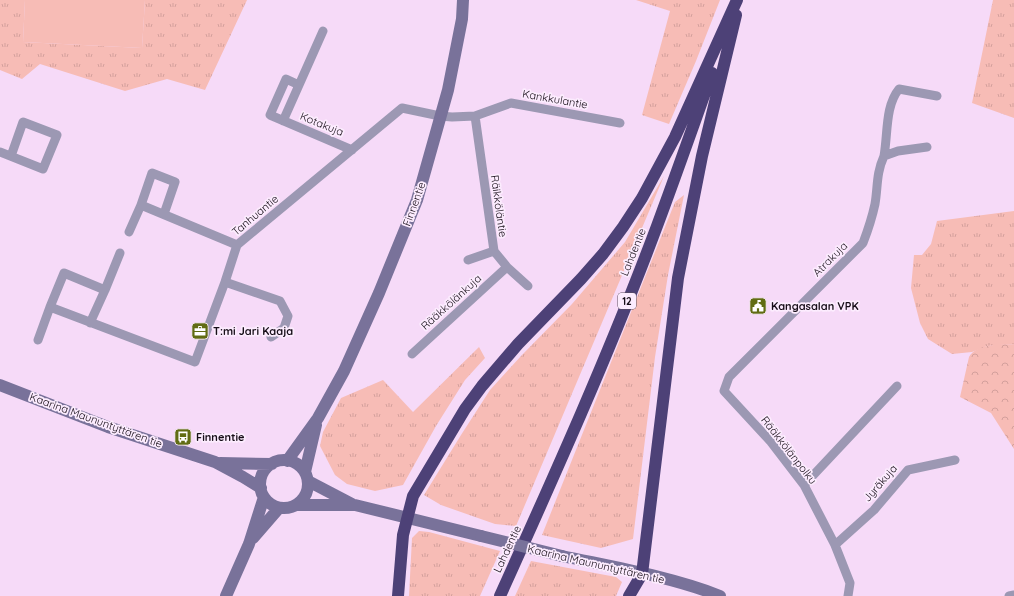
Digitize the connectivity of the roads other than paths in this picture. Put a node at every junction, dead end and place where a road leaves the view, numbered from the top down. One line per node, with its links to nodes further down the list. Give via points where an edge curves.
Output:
1 (463, 0): 6 (main road, Finnentie, via 455,56)
2 (739, 0): 45 (highway, via 675,137 642,198 603,254 482,386 451,432 414,496); 48 (highway, via 702,156 680,271); 52 (highway, Lahdentie / 12, via 651,242 552,480)
3 (323, 31): 4 (street, Kotakuja)
4 (299, 85): 8 (street, Kotakuja); 8 (street, Kotakuja, via 286,79 270,115)
5 (937, 96): 14 (street, Atrakuja, via 899,89 894,95 888,118)
6 (440, 116): 7 (street, Kankkulantie); 11 (street, Tanhuantie, via 402,108); 34 (main road, Finnentie, via 417,200 344,371)
7 (475, 116): 9 (street, Kankkulantie, via 512,103); 19 (street, Räikköläntie)
8 (283, 121): 11 (street, Kotakuja)
9 (620, 123)
10 (927, 147): 14 (street, via 898,151)
11 (352, 150): 18 (street, Tanhuantie)
12 (0, 152): 13 (street)
13 (11, 156): 13 (street, via 23,122 57,135 43,168)
14 (884, 156): 33 (street, Atrakuja, via 879,168 870,225 863,243 728,378)
15 (141, 204): 16 (street); 16 (street, via 152,173 175,182); 17 (street)
16 (164, 214): 18 (street)
17 (129, 232)
18 (238, 245): 23 (street, Tanhuantie)
19 (494, 251): 21 (street); 22 (street, Räikköläntie)
20 (120, 253): 25 (street)
21 (468, 260)
22 (507, 267): 24 (street, Räikköläntie); 30 (street, Rääkkölänkuja)
23 (225, 282): 27 (street, Tanhuantie, via 195,362); 28 (street, via 280,301 288,316 284,328)
24 (528, 286)
25 (105, 290): 26 (street, via 64,273); 27 (street)
26 (50, 307): 27 (street, Tanhuantie); 29 (street)
27 (90, 323)
28 (271, 337)
29 (38, 340)
30 (412, 354)
31 (0, 385): 37 (main road, Kaarina Maununtyttären tie, via 108,427)
32 (897, 386): 40 (street)
33 (724, 391): 40 (street, Rääkkölänpolku, via 771,442)
34 (318, 418): 36 (main road, Finnentie); 39 (main road, Finnentie)
35 (955, 460): 47 (street, Jyräkuja, via 908,470 874,510)
36 (287, 461): 38 (main road); 39 (main road, via 300,467)
37 (215, 462): 38 (main road, Kaarina Maununtyttären tie); 41 (main road, Kaarina Maununtyttären tie, via 243,477)
38 (272, 464): 41 (main road, via 263,474)
39 (306, 476): 42 (main road, via 308,488); 43 (main road, Kaarina Maununtyttären tie)
40 (804, 485): 47 (street, Rääkkölänpolku)
41 (262, 492): 44 (main road); 46 (main road)
42 (297, 505): 43 (main road, Kaarina Maununtyttären tie); 44 (main road)
43 (355, 505): 45 (main road, Kaarina Maununtyttären tie)
44 (279, 508): 46 (main road)
45 (407, 517): 48 (main road, Kaarina Maununtyttären tie, bridge); 51 (highway)
46 (249, 544): 50 (main road)
47 (835, 545): 55 (street, Rääkkölänpolku, via 850,583)
48 (642, 574): 53 (highway); 54 (main road, Kaarina Maununtyttären tie, via 704,589)
49 (1014, 595): 56 (street)
50 (226, 596)
51 (398, 596)
52 (500, 596)
53 (629, 596)
54 (720, 596)
55 (848, 596)
56 (1010, 596)

